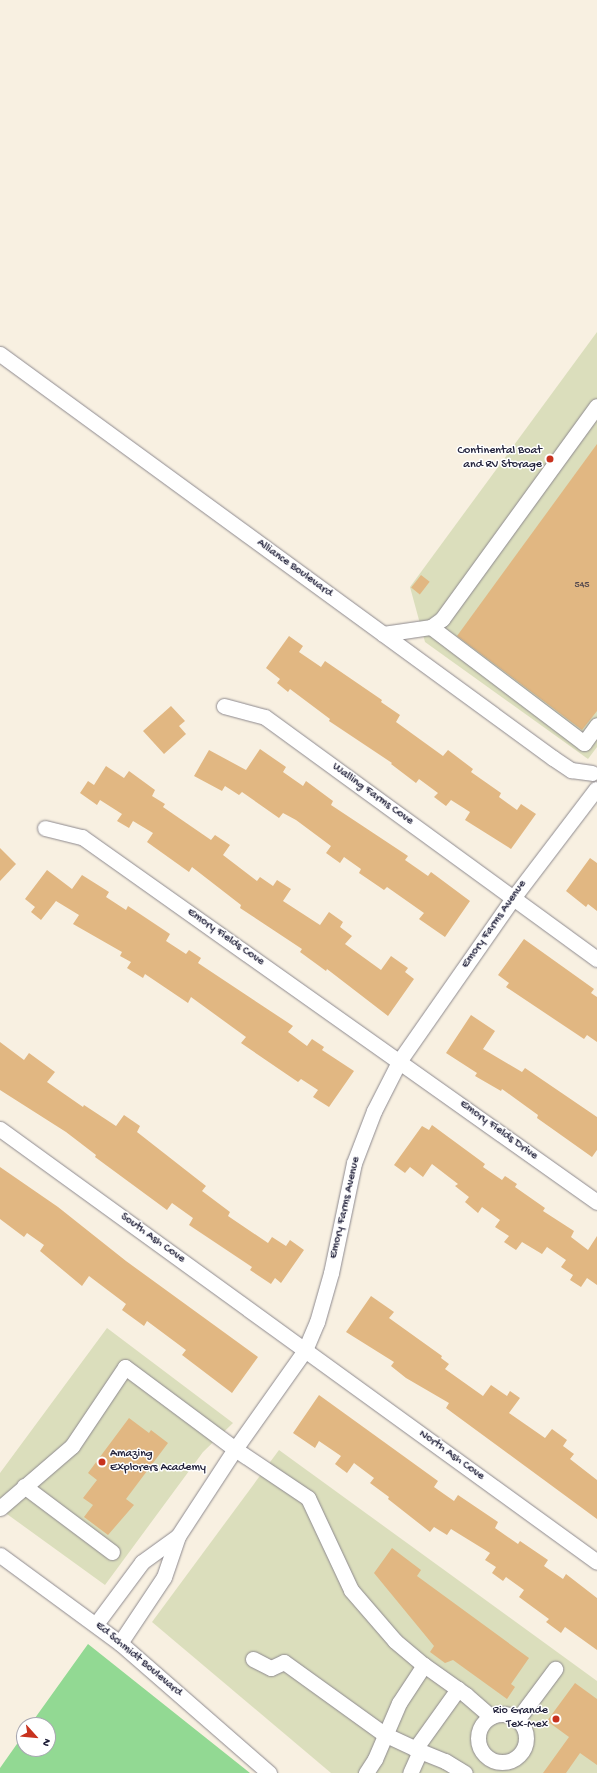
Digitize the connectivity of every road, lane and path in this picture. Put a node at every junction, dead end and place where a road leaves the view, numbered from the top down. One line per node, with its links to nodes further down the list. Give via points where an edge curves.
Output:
1 (0, 354): 4 (street, Alliance Boulevard)
2 (597, 406): 3 (street, via 442,619)
3 (431, 627): 4 (street); 6 (street, via 584,743)
4 (383, 634): 7 (street, Alliance Boulevard, via 571,770)
5 (224, 706): 10 (street, Walling Farms Cove, via 265,717)
6 (597, 725)
7 (594, 769): 8 (street)
8 (596, 790): 10 (street, Emory Farms Avenue)
9 (45, 828): 12 (street, Emory Fields Cove, via 82,836)
10 (513, 898): 11 (street, Walling Farms Cove); 12 (street, Emory Farms Avenue)
11 (597, 959)
12 (400, 1060): 14 (street, Emory Fields Drive); 15 (street, Emory Farms Avenue, via 374,1111 354,1163 331,1273 317,1322)
13 (0, 1129): 15 (street, South Ash Cove)
14 (597, 1202)
15 (305, 1350): 16 (street, Emory Farms Avenue); 22 (street, North Ash Cove)
16 (235, 1449): 17 (street, via 125,1367 72,1446 42,1474); 19 (street, Emory Farms Avenue); 26 (street, via 308,1498 350,1590 395,1641)
17 (24, 1486): 18 (street); 20 (street)
18 (0, 1508)
19 (178, 1536): 23 (street, Emory Farms Avenue, via 142,1562); 24 (street, Emory Farms Avenue, via 164,1577)
20 (112, 1552)
21 (0, 1555): 23 (street, Ed Schmidt Boulevard)
22 (597, 1562)
23 (96, 1624): 24 (street, Ed Schmidt Boulevard)
24 (120, 1643): 34 (street, Ed Schmidt Boulevard)
25 (253, 1659): 31 (street, via 271,1668 284,1662)
26 (424, 1665): 28 (street); 31 (street, via 399,1703)
27 (556, 1669): 30 (street)
28 (458, 1689): 29 (street); 32 (street)
29 (491, 1718): 30 (street, via 503,1714); 33 (street, via 479,1732 480,1748 490,1759)
30 (517, 1720): 33 (street, via 526,1733 526,1741 520,1755)
31 (384, 1734): 32 (street); 35 (street, via 375,1759)
32 (418, 1750): 36 (street); 37 (street, via 445,1760)
33 (509, 1767)
34 (269, 1773)
35 (366, 1773)
36 (410, 1773)
37 (465, 1773)

